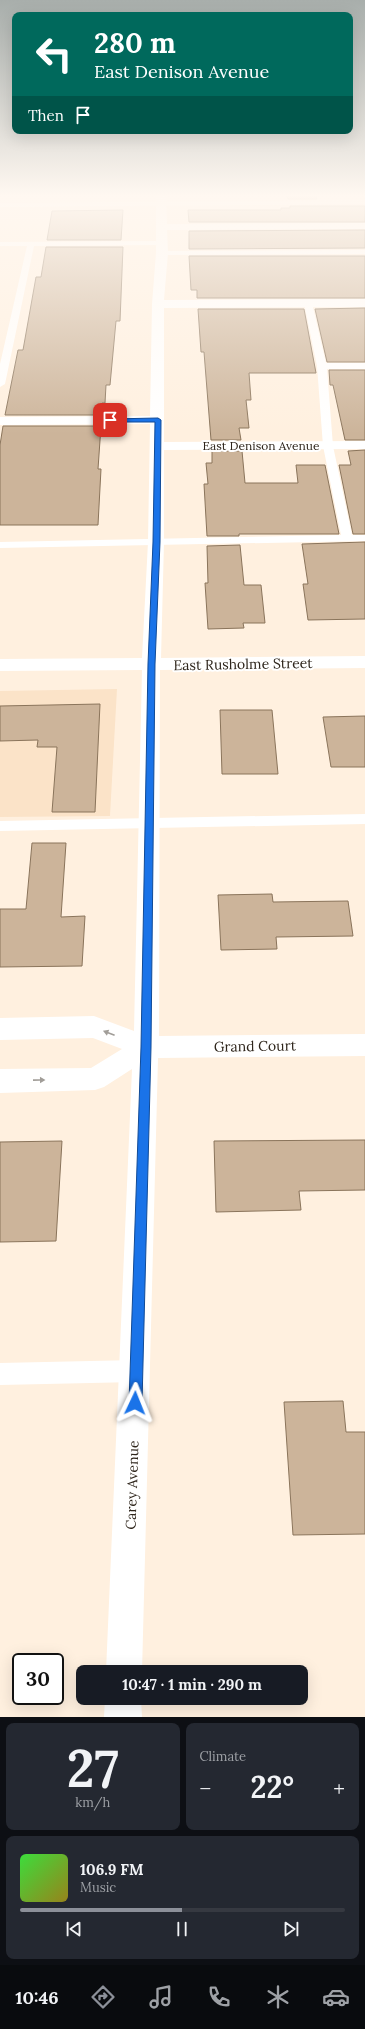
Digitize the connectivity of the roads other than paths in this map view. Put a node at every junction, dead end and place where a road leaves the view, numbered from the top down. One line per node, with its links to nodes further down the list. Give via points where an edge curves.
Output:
1 (24, 274): 8 (lane)
2 (160, 274): 5 (street, Carey Avenue)
3 (308, 303): 4 (street); 5 (street); 6 (lane)
4 (365, 303)
5 (158, 304): 9 (street, Carey Avenue)
6 (322, 366): 7 (lane); 13 (lane)
7 (365, 366)
8 (0, 384)
9 (158, 420): 10 (street); 12 (street, Carey Avenue)
10 (0, 421)
11 (365, 445): 13 (street, East Denison Avenue)
12 (156, 446): 13 (street, East Denison Avenue); 16 (street, Carey Avenue)
13 (328, 446): 14 (lane)
14 (347, 538): 15 (lane); 16 (lane)
15 (365, 538)
16 (156, 542): 17 (lane); 19 (street, Carey Avenue)
17 (0, 545)
18 (365, 662): 19 (street, East Rusholme Street)
19 (151, 664): 20 (street, East Rusholme Street); 22 (street, Carey Avenue)
20 (0, 665)
21 (365, 819): 22 (lane)
22 (149, 824): 23 (lane); 26 (street, Carey Avenue)
23 (0, 826)
24 (0, 1029): 26 (street, Grand Court, one-way to 24, via 94,1028)
25 (365, 1045): 26 (street, Grand Court)
26 (146, 1047): 27 (street, one-way to 26, via 95,1079); 28 (street, Carey Avenue)
27 (0, 1081)
28 (136, 1371): 29 (lane); 30 (street, Carey Avenue)
29 (0, 1374)
30 (124, 1665)
31 (123, 1705): 32 (street)
32 (123, 1717)

